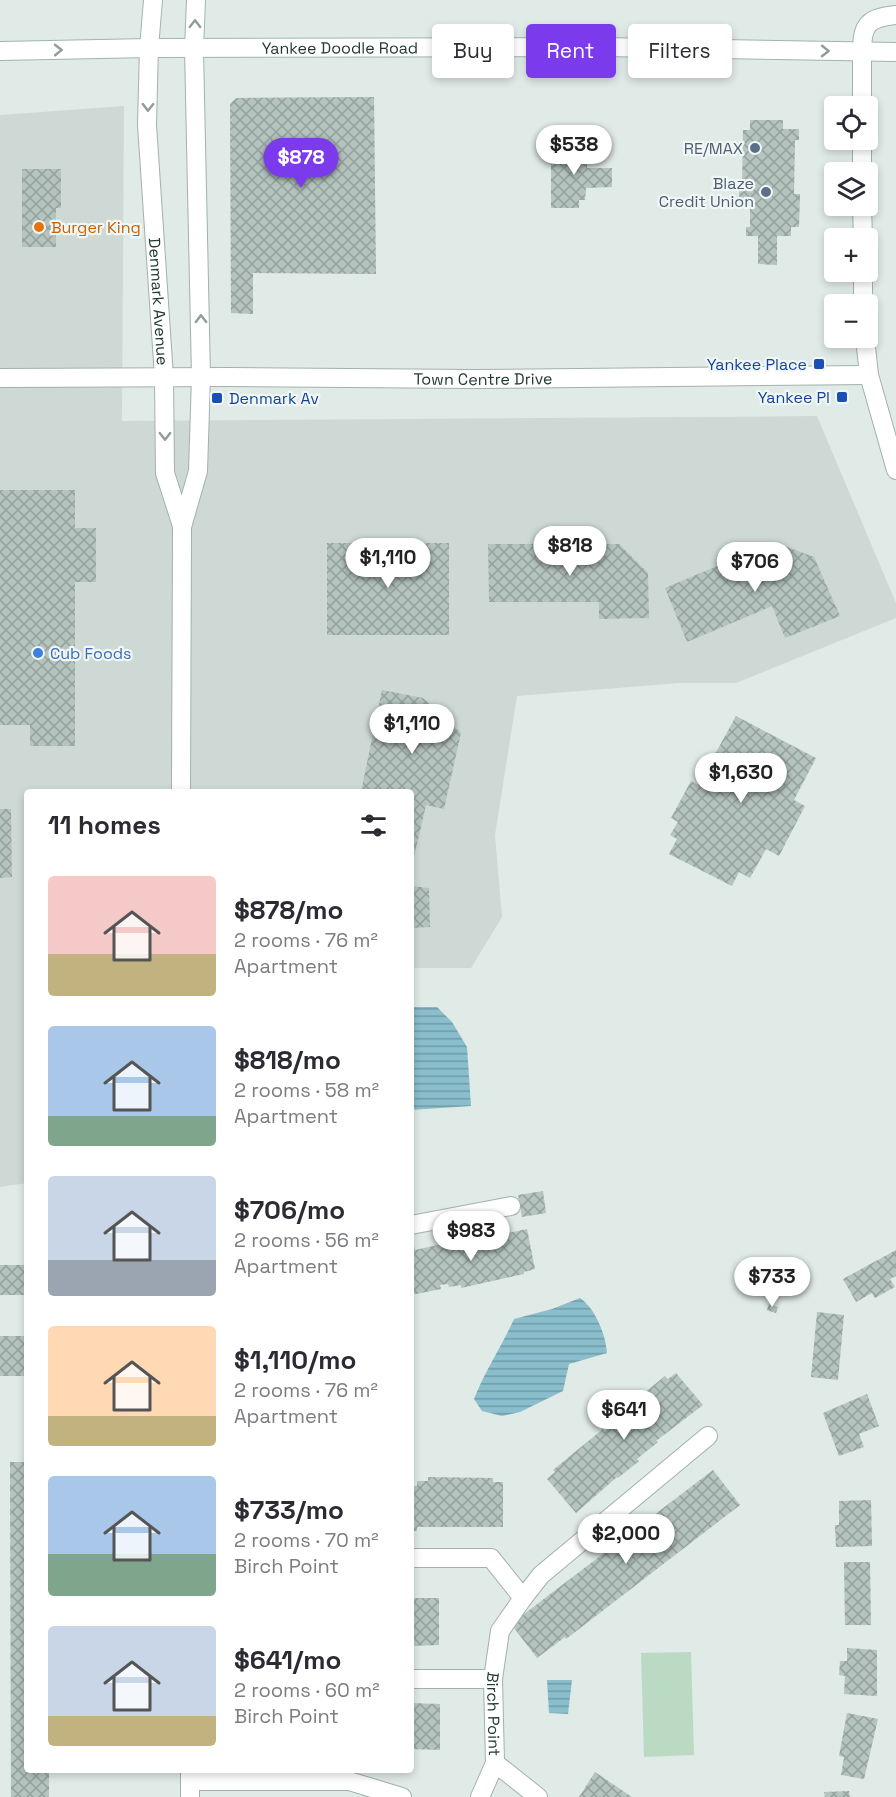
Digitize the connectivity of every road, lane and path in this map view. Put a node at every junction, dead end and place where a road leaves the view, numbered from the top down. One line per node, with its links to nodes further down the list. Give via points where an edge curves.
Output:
1 (153, 0): 4 (street, Denmark Avenue)
2 (196, 0): 5 (street, Denmark Avenue, one-way to 2)
3 (896, 15): 8 (street, via 879,17 867,24 862,34)
4 (149, 48): 5 (street, Yankee Doodle Road); 6 (street, Yankee Doodle Road, one-way to 4); 12 (street, Denmark Avenue, one-way to 12, via 147,126)
5 (195, 49): 8 (street, Yankee Doodle Road, one-way to 8, via 602,47); 13 (street, Denmark Avenue, one-way to 5)
6 (0, 51)
7 (896, 51): 8 (street, Yankee Doodle Road)
8 (862, 52): 9 (street)
9 (862, 96)
10 (866, 348): 11 (street)
11 (869, 375): 13 (street, Town Centre Drive, via 473,380); 15 (street)
12 (164, 377): 13 (street, Town Centre Drive); 14 (street, Town Centre Drive); 16 (street, Denmark Avenue, one-way to 16, via 165,473)
13 (201, 377): 16 (street, Denmark Avenue, via 198,471)
14 (0, 378)
15 (896, 470)
16 (182, 527): 17 (street, Denmark Avenue)
17 (181, 789)
18 (511, 1206): 19 (street)
19 (414, 1224)
20 (708, 1436): 22 (street, Birch Point, via 541,1575)
21 (414, 1558): 22 (street, via 491,1558)
22 (523, 1598): 24 (street, Birch Point, via 500,1631)
23 (414, 1679): 24 (street)
24 (494, 1679): 25 (street, Birch Point)
25 (495, 1763): 29 (street, Birch Point); 30 (street)
26 (190, 1783): 27 (street)
27 (349, 1789): 28 (street)
28 (402, 1797)
29 (480, 1797)
30 (538, 1797)

